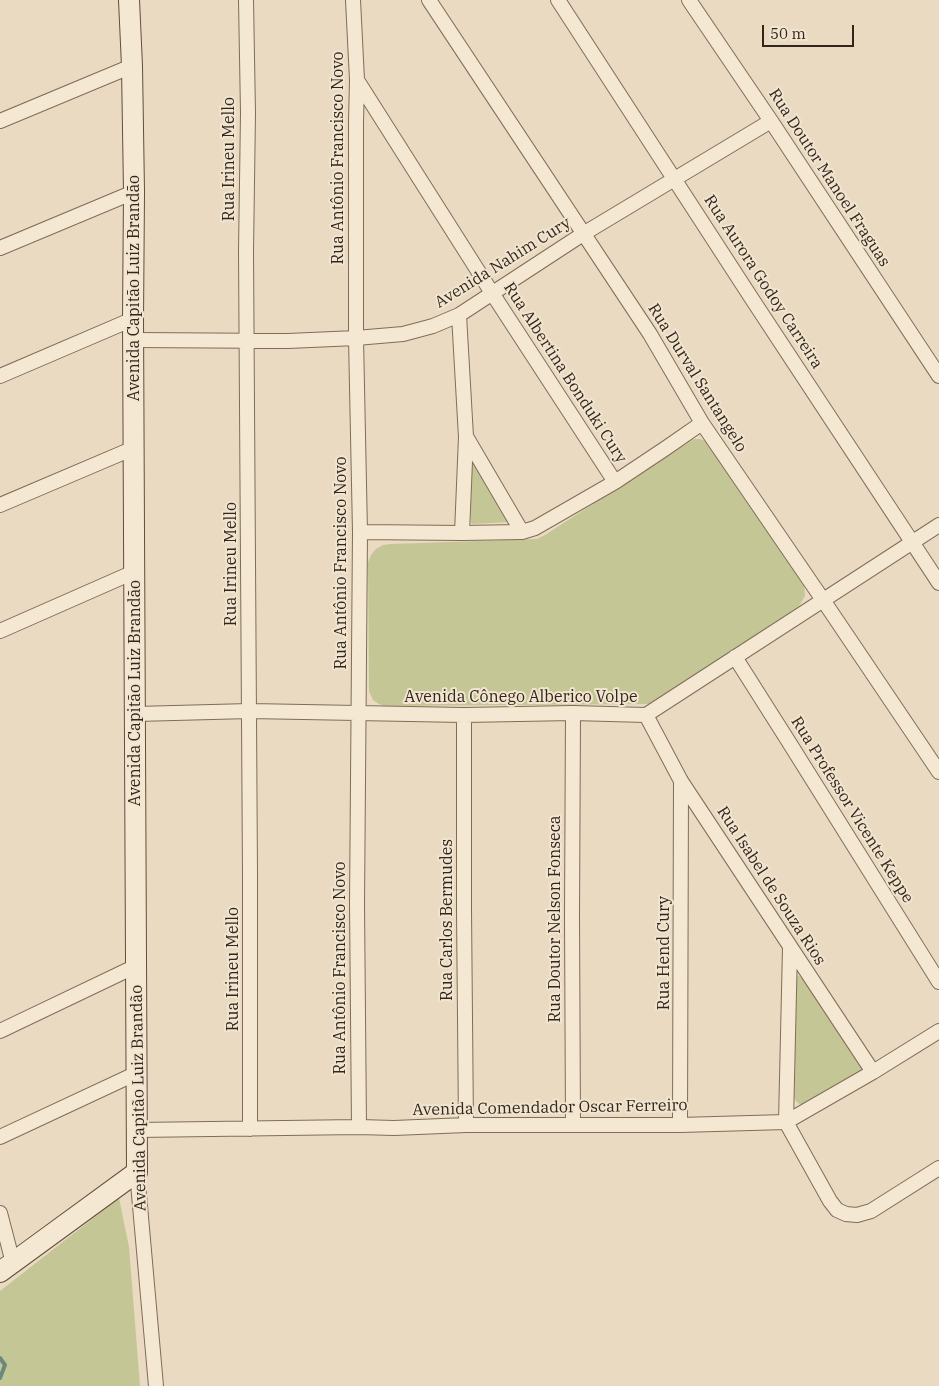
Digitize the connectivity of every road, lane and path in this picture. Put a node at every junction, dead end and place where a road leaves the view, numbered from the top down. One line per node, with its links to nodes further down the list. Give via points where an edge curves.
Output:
1 (246, 0): 20 (street, Rua Irineu Mello)
2 (354, 0): 8 (street, Rua Antônio Francisco Novo)
3 (429, 0): 13 (street, Rua Durval Santangelo)
4 (558, 0): 11 (street, Rua Aurora Godoy Carreira)
5 (689, 0): 10 (street, Rua Doutor Manoel Fraguas)
6 (133, 2): 7 (main road, Avenida Capitão Luiz Brandão)
7 (132, 66): 9 (street); 12 (main road, Avenida Capitão Luiz Brandão)
8 (357, 80): 15 (street, Rua Albertina Bonduki Cury); 18 (street, Rua Antônio Francisco Novo)
9 (0, 121)
10 (771, 121): 11 (street, Avenida Nahim Cury); 22 (street, Rua Doutor Manoel Fraguas)
11 (675, 179): 13 (street, Avenida Nahim Cury); 32 (street, Rua Aurora Godoy Carreira)
12 (134, 192): 14 (street); 17 (main road, Avenida Capitão Luiz Brandão)
13 (583, 234): 15 (street, Avenida Nahim Cury); 23 (street, Rua Durval Santangelo, via 650,334)
14 (0, 248)
15 (492, 293): 16 (street, Avenida Nahim Cury); 26 (street, Rua Albertina Bonduki Cury)
16 (459, 315): 18 (street, Avenida Nahim Cury, via 403,334); 24 (street)
17 (133, 319): 19 (main road, Avenida Capitão Luiz Brandão); 21 (street)
18 (356, 338): 20 (street, Avenida Nahim Cury); 29 (street, Rua Antônio Francisco Novo)
19 (134, 340): 20 (street, Avenida Nahim Cury); 25 (main road, Avenida Capitão Luiz Brandão)
20 (247, 340): 38 (street, Rua Irineu Mello)
21 (0, 376)
22 (939, 376)
23 (702, 423): 26 (street); 35 (street, Rua Durval Santangelo)
24 (466, 437): 30 (street); 31 (street)
25 (134, 448): 27 (street); 33 (main road, Avenida Capitão Luiz Brandão)
26 (615, 482): 30 (street, via 535,528)
27 (0, 505)
28 (939, 525): 32 (street, Avenida Cônego Alberico Volpe)
29 (360, 532): 31 (street); 41 (street, Rua Antônio Francisco Novo)
30 (522, 532): 31 (street)
31 (462, 533)
32 (912, 543): 34 (street, Rua Aurora Godoy Carreira); 35 (street, Avenida Cônego Alberico Volpe)
33 (134, 572): 36 (street); 40 (main road, Avenida Capitão Luiz Brandão)
34 (939, 583)
35 (824, 600): 37 (street, Avenida Cônego Alberico Volpe); 44 (street, Rua Durval Santangelo)
36 (0, 630)
37 (735, 657): 43 (street, Avenida Cônego Alberico Volpe); 48 (street, Rua Professor Vicente Keppe)
38 (250, 711): 40 (street, Avenida Cônego Alberico Volpe); 41 (street, Avenida Cônego Alberico Volpe); 58 (street, Rua Irineu Mello)
39 (573, 713): 42 (street, Avenida Cônego Alberico Volpe); 43 (street, Avenida Cônego Alberico Volpe); 54 (street, Rua Doutor Nelson Fonseca)
40 (136, 714): 47 (main road, Avenida Capitão Luiz Brandão)
41 (359, 714): 42 (street, Avenida Cônego Alberico Volpe); 57 (street, Rua Antônio Francisco Novo)
42 (464, 715): 55 (street, Rua Carlos Bermudes)
43 (646, 715): 45 (street, Rua Isabel de Souza Rios)
44 (939, 772)
45 (681, 781): 46 (street, Rua Isabel de Souza Rios); 56 (street, Rua Hend Cury)
46 (790, 948): 51 (street, Rua Isabel de Souza Rios); 53 (street)
47 (136, 966): 49 (street); 52 (main road, Avenida Capitão Luiz Brandão)
48 (939, 982)
49 (0, 1030)
50 (939, 1031): 51 (street, Avenida Comendador Oscar Ferreiro)
51 (873, 1072): 53 (street, Avenida Comendador Oscar Ferreiro)
52 (137, 1073): 59 (main road, Avenida Capitão Luiz Brandão); 60 (street)
53 (786, 1122): 56 (street, Avenida Comendador Oscar Ferreiro); 61 (street, via 830,1200 837,1210 846,1214 871,1211)
54 (573, 1124): 55 (street, Avenida Comendador Oscar Ferreiro); 56 (street, Avenida Comendador Oscar Ferreiro)
55 (466, 1125): 57 (street, Avenida Comendador Oscar Ferreiro)
56 (680, 1125)
57 (359, 1126): 58 (street, Avenida Comendador Oscar Ferreiro)
58 (250, 1129): 59 (street, Avenida Comendador Oscar Ferreiro)
59 (137, 1130): 62 (main road, Avenida Capitão Luiz Brandão)
60 (0, 1137)
61 (939, 1168)
62 (137, 1172): 64 (main road); 65 (street, Avenida Capitão Luiz Brandão)
63 (0, 1213): 64 (street)
64 (7, 1267)
65 (156, 1386)

